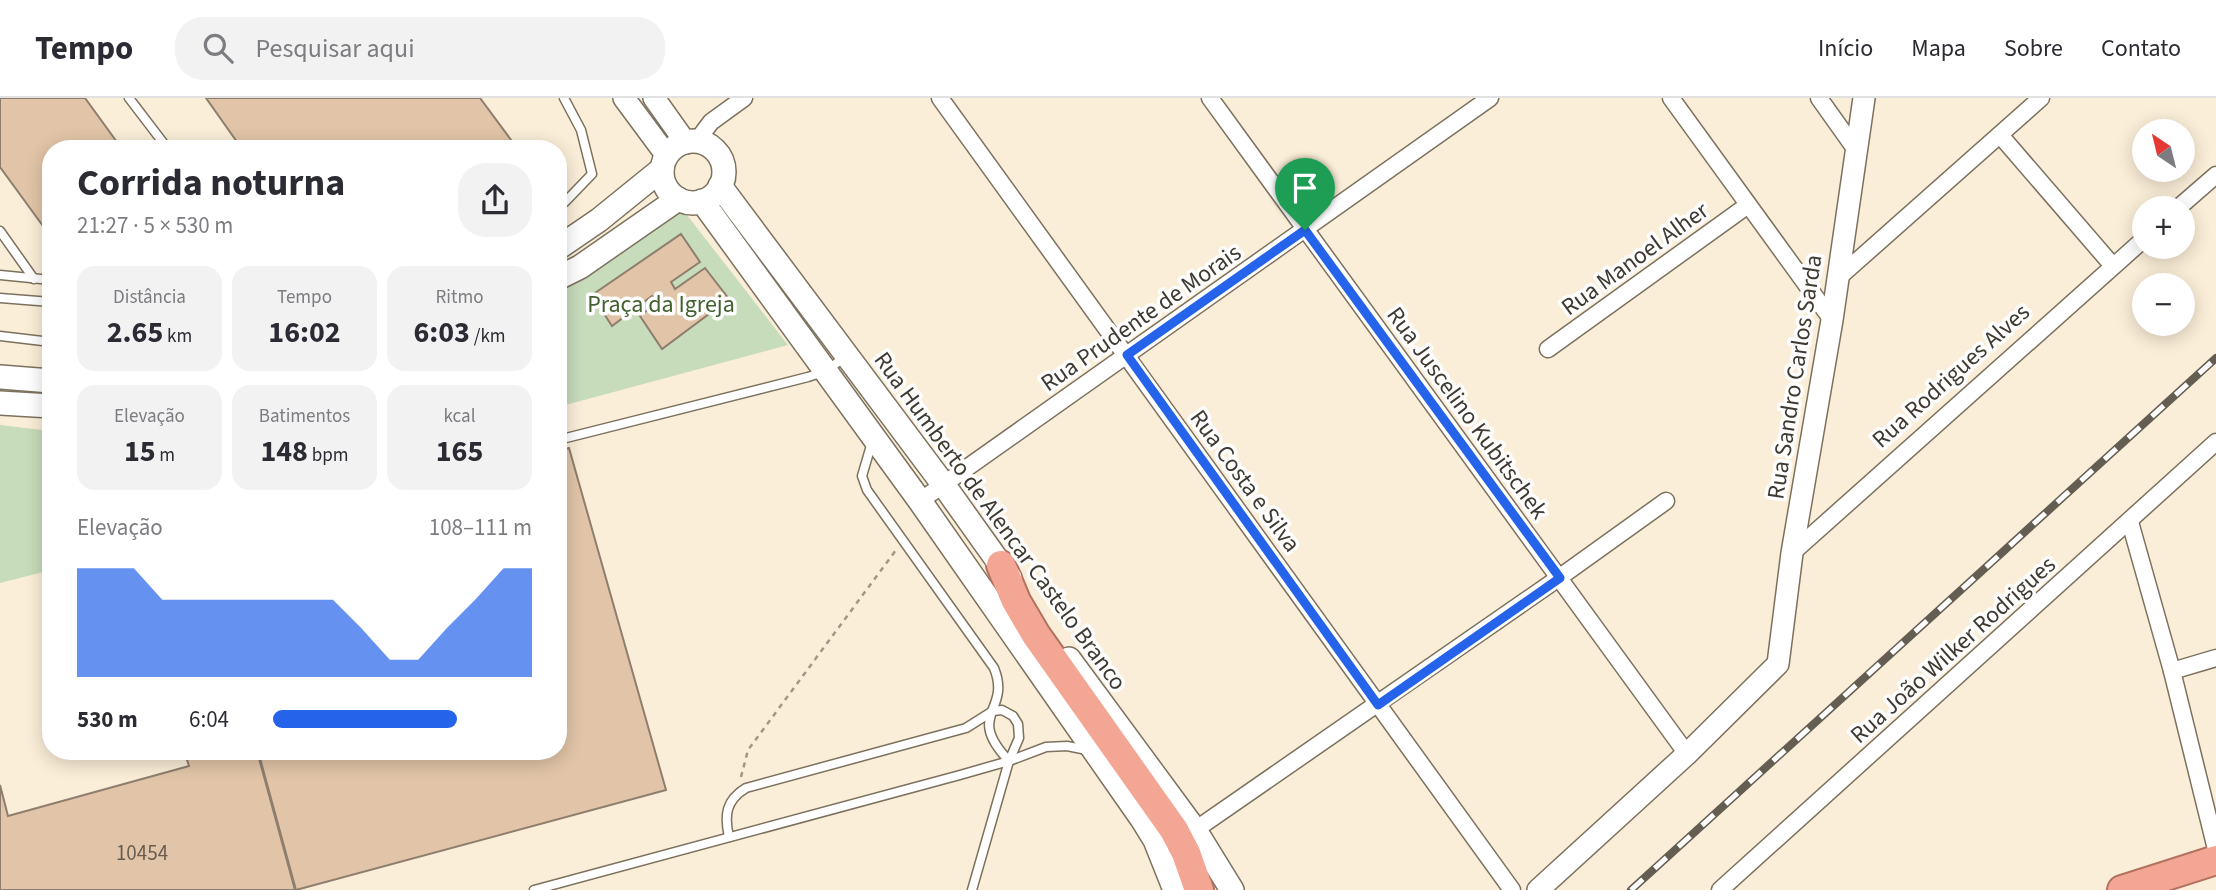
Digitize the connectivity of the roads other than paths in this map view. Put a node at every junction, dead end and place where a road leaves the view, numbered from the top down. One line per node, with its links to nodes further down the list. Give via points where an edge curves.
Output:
1 (129, 98): 14 (lane)
2 (564, 98): 20 (lane, via 581,130 592,174)
3 (624, 98): 16 (street)
4 (654, 98): 16 (street)
5 (744, 98): 16 (street)
6 (940, 98): 40 (street, Rua Costa e Silva)
7 (1210, 98): 23 (street, Rua Juscelino Kubitschek)
8 (1490, 98): 23 (street, Rua Prudente de Morais)
9 (1671, 98): 22 (street)
10 (1819, 98): 15 (street)
11 (1864, 98): 15 (street, Rua Sandro Carlos Sarda)
12 (2041, 98): 13 (street)
13 (2000, 135): 27 (street); 30 (street)
14 (161, 140)
15 (1856, 150): 30 (street, Rua Sandro Carlos Sarda)
16 (678, 152): 18 (main road, via 710,147 720,158 723,172); 21 (main road, via 667,190); 25 (main road)
17 (2216, 175): 19 (street)
18 (711, 194): 21 (main road, via 694,203); 39 (main road, Rua Humberto de Alencar Castelo Branco); 41 (main road)
19 (2192, 196)
20 (567, 200)
21 (678, 200): 28 (main road)
22 (1748, 205): 35 (street); 38 (street, Rua Manoel Alher)
23 (1305, 230): 40 (street, Rua Prudente de Morais); 55 (street, Rua Juscelino Kubitschek)
24 (0, 231): 31 (lane)
25 (567, 242)
26 (2132, 249): 27 (street, Rua Rodrigues Alves)
27 (2113, 266): 53 (street, Rua Rodrigues Alves)
28 (567, 274)
29 (0, 275): 31 (lane)
30 (1838, 278): 35 (street, Rua Sandro Carlos Sarda)
31 (34, 279): 32 (lane)
32 (42, 279)
33 (0, 298): 34 (lane)
34 (42, 301)
35 (1832, 320): 53 (street, Rua Sandro Carlos Sarda)
36 (0, 336): 37 (lane)
37 (42, 341)
38 (1548, 349)
39 (847, 355): 41 (lane); 49 (main road, Rua Humberto de Alencar Castelo Branco)
40 (1127, 355): 49 (street, Rua Prudente de Morais); 58 (street, Rua Costa e Silva)
41 (825, 371): 46 (main road); 47 (lane)
42 (0, 376): 43 (main road)
43 (42, 380)
44 (0, 403): 45 (main road)
45 (42, 405)
46 (873, 437): 50 (main road); 59 (lane, via 864,483 994,667 999,692)
47 (567, 438)
48 (2216, 442): 52 (street, Rua João Wilker Rodrigues)
49 (943, 484): 50 (street, Rua Prudente de Morais); 54 (main road, Rua Humberto de Alencar Castelo Branco)
50 (920, 501): 60 (main road)
51 (1665, 501): 55 (street)
52 (2130, 522): 57 (street); 74 (street, Rua João Wilker Rodrigues)
53 (1793, 553): 61 (street, Rua Sandro Carlos Sarda, via 1778,664)
54 (1000, 565): 63 (main road, Rua Humberto de Alencar Castelo Branco); 70 (highway, via 1036,635 1174,830)
55 (1560, 578): 58 (street); 61 (street, Rua Juscelino Kubitschek)
56 (2216, 658): 57 (street)
57 (2172, 671): 65 (street)
58 (1378, 705): 63 (street); 72 (street, Rua Costa e Silva)
59 (989, 713): 62 (lane, via 991,739); 62 (lane, via 1004,710 1018,724 1019,738); 64 (lane, via 967,728 737,794 727,808)
60 (1094, 751): 62 (lane, via 1056,745); 69 (main road, via 1155,840)
61 (1687, 754): 73 (street)
62 (1009, 761): 64 (lane); 68 (lane)
63 (1195, 831): 71 (main road, Rua Humberto de Alencar Castelo Branco)
64 (729, 837): 67 (lane)
65 (2216, 849)
66 (2216, 860): 75 (highway)
67 (534, 890)
68 (972, 890)
69 (1175, 890)
70 (1199, 890)
71 (1233, 890)
72 (1512, 890)
73 (1538, 890)
74 (1720, 890)
75 (2122, 890)

